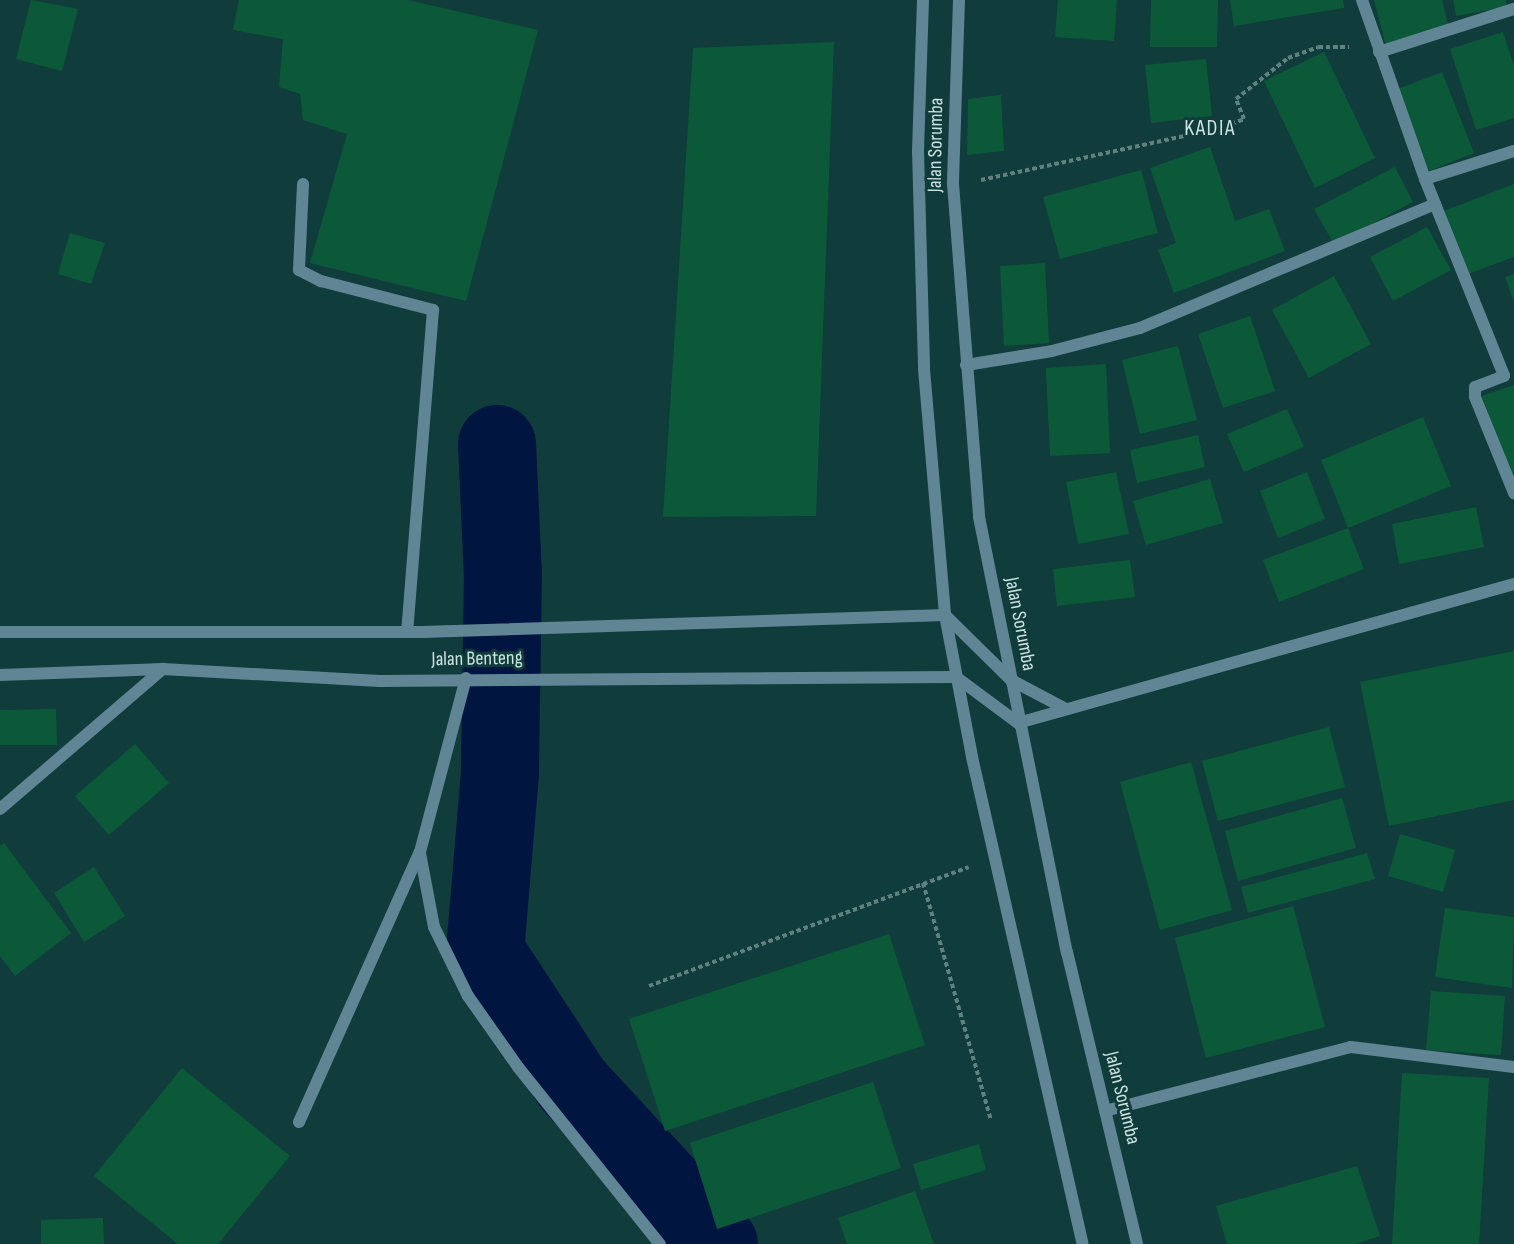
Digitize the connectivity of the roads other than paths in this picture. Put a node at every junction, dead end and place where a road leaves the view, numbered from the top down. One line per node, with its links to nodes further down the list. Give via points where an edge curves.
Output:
1 (923, 0): 14 (street, Jalan Sorumba, via 918,151 924,357)
2 (959, 0): 10 (street, Jalan Sorumba, via 953,184)
3 (1362, 0): 5 (street)
4 (1514, 9): 5 (street)
5 (1378, 47): 7 (street)
6 (1514, 150): 7 (street)
7 (1425, 179): 9 (street)
8 (303, 184): 16 (street, via 299,270 321,281 433,310)
9 (1435, 204): 10 (street, via 1140,328 1052,351); 11 (street)
10 (966, 365): 21 (street, Jalan Sorumba, via 979,517)
11 (1509, 374): 12 (street, via 1475,387 1475,397)
12 (1514, 493)
13 (1514, 584): 22 (street)
14 (945, 615): 16 (street, Jalan Benteng); 19 (street, Jalan Sorumba); 21 (street)
15 (0, 632): 16 (street, Jalan Benteng)
16 (407, 632)
17 (163, 669): 18 (street, Jalan Benteng); 20 (street, Jalan Benteng, via 380,681); 24 (street)
18 (0, 675)
19 (956, 677): 20 (street, Jalan Benteng); 23 (street); 30 (street, Jalan Sorumba)
20 (466, 678): 25 (street)
21 (1011, 680): 22 (street); 23 (street, Jalan Sorumba)
22 (1064, 708): 23 (street)
23 (1018, 723): 27 (street, Jalan Sorumba)
24 (0, 809)
25 (420, 852): 28 (street); 29 (street, via 434,927 468,996 518,1067)
26 (1514, 1067): 27 (street, via 1351,1047)
27 (1105, 1111): 31 (street, Jalan Sorumba)
28 (299, 1122)
29 (660, 1244)
30 (1083, 1244)
31 (1137, 1244)

